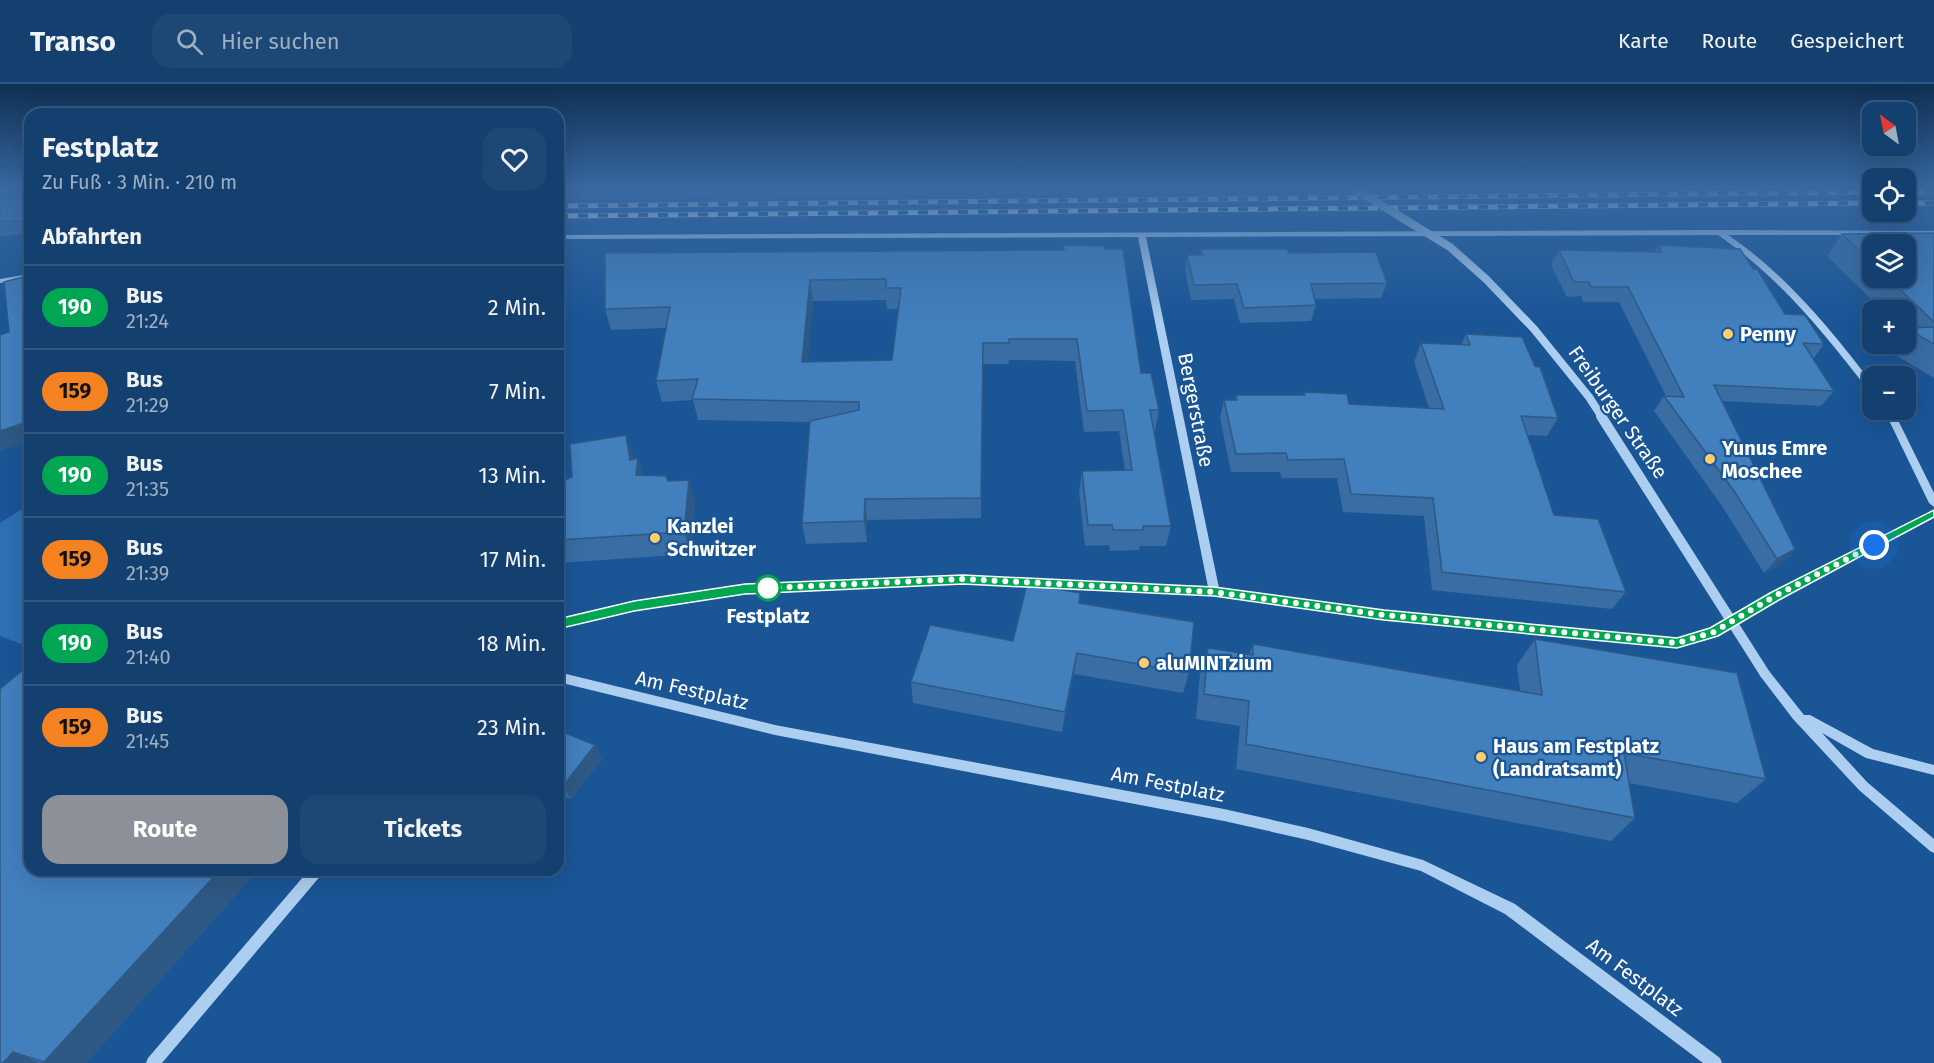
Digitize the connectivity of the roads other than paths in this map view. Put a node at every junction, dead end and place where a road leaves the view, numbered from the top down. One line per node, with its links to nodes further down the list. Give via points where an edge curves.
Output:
1 (1425, 232): 17 (street, Freiburger Straße, bridge, via 1450,247 1486,279 1534,329 1589,397 1765,674)
2 (1429, 232): 6 (street)
3 (1642, 232): 4 (street)
4 (1718, 232): 5 (street); 10 (street, via 1748,250 1807,307)
5 (1934, 233)
6 (1142, 236): 7 (street); 14 (street, Bergerstraße)
7 (564, 237)
8 (24, 277): 9 (street)
9 (0, 281)
10 (1862, 376)
11 (1893, 420): 12 (street)
12 (1934, 503)
13 (1934, 514): 14 (street, via 1714,632 1677,643 1384,615)
14 (1214, 592): 15 (street, via 963,579 745,589 634,606)
15 (564, 623)
16 (564, 678): 22 (street, Am Festplatz, via 775,730 1224,815 1423,866 1510,909)
17 (1797, 715): 18 (street, Freiburger Straße, via 1870,754); 19 (street, Freiburger Straße, via 1863,786)
18 (1934, 770)
19 (1932, 847)
20 (312, 876): 21 (street)
21 (153, 1063)
22 (1715, 1063)

